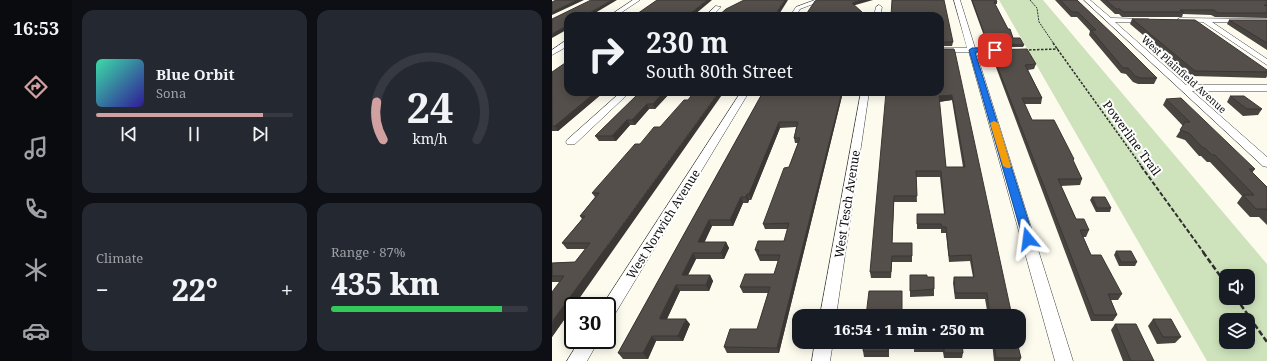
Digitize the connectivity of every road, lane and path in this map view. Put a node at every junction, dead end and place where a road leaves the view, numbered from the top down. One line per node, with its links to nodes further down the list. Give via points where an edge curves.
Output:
1 (638, 0): 8 (street)
2 (821, 0): 10 (street, via 798,8)
3 (957, 0): 22 (street)
4 (1030, 0): 20 (path, Powerline Trail, via 1037,8 1039,22)
5 (1087, 0): 12 (street, West Plainfield Avenue)
6 (718, 6): 9 (street)
7 (879, 8): 11 (street)
8 (618, 12)
9 (712, 12)
10 (796, 12)
11 (878, 12)
12 (1109, 20): 13 (street); 26 (street, West Plainfield Avenue)
13 (1156, 20)
14 (1172, 20): 15 (street)
15 (1204, 20): 16 (street); 25 (street)
16 (1267, 21)
17 (552, 46): 18 (street)
18 (564, 46)
19 (564, 47): 24 (street)
20 (1058, 49): 23 (path); 33 (path, Powerline Trail)
21 (944, 50): 22 (street)
22 (972, 50): 23 (street); 42 (street)
23 (1024, 51)
24 (552, 53)
25 (1267, 63)
26 (1183, 88): 27 (street); 32 (street, West Plainfield Avenue)
27 (1267, 88)
28 (622, 96): 31 (street)
29 (743, 96): 34 (street, West Norwich Avenue)
30 (864, 96): 36 (street, West Tesch Avenue)
31 (572, 142)
32 (1267, 163)
33 (1219, 274)
34 (616, 298)
35 (1241, 305): 37 (path)
36 (829, 309)
37 (1267, 342)
38 (584, 349): 40 (street)
39 (823, 349): 41 (street)
40 (576, 361)
41 (821, 361)
42 (1064, 361)

